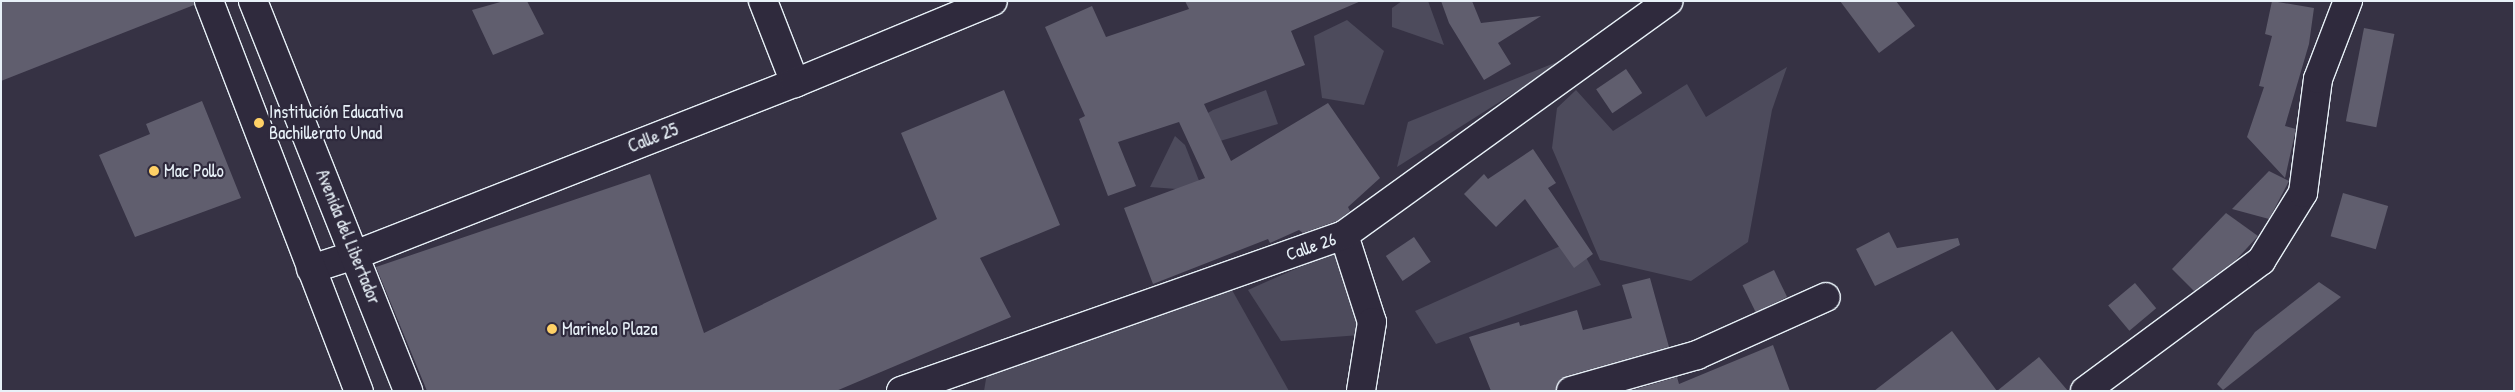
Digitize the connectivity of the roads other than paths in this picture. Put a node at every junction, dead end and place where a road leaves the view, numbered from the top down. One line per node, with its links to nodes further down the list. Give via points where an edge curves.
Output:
1 (209, 1): 10 (street)
2 (252, 1): 9 (street, Avenida del Libertador)
3 (763, 1): 7 (street)
4 (993, 1): 7 (street, Calle 25)
5 (1668, 1): 8 (street, Calle 26)
6 (2348, 1): 17 (street, via 2318,79 2303,192 2261,261)
7 (795, 83): 9 (street, Calle 25)
8 (1344, 235): 14 (street, Calle 26); 15 (street, via 1372,322)
9 (355, 255): 10 (street, Calle 25); 13 (street, Avenida del Libertador)
10 (311, 268): 12 (street)
11 (1826, 297): 16 (street, via 1697,355)
12 (359, 391)
13 (408, 391)
14 (901, 391)
15 (1361, 391)
16 (1571, 391)
17 (2085, 391)

